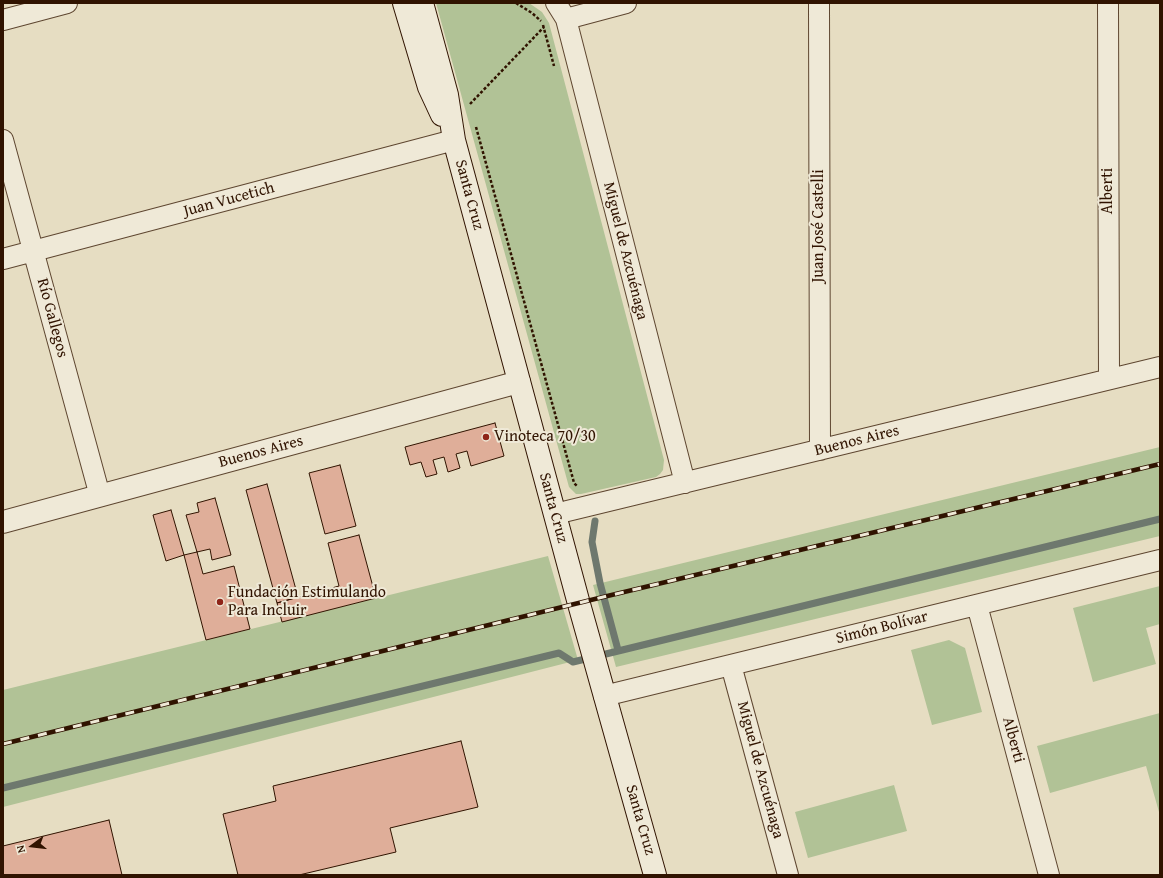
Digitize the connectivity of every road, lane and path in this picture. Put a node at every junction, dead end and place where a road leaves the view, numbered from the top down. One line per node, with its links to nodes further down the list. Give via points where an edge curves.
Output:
1 (67, 3): 9 (street)
2 (404, 3): 15 (main road, Santa Cruz, via 429,87)
3 (422, 3): 15 (main road, Santa Cruz, via 447,95)
4 (516, 3): 10 (path, via 537,16)
5 (626, 3): 8 (street)
6 (819, 3): 21 (street, Juan José Castelli)
7 (1108, 3): 19 (street, Alberti)
8 (561, 11): 22 (street, Miguel de Azcuénaga)
9 (3, 20)
10 (544, 27): 11 (path); 12 (path, via 470,105)
11 (555, 69)
12 (468, 97)
13 (474, 120): 23 (path, via 573,480)
14 (3, 140): 16 (street, Río Gallegos)
15 (454, 140): 16 (street, Juan Vucetich); 20 (main road, Santa Cruz)
16 (33, 251): 17 (street, Juan Vucetich); 24 (street, Río Gallegos)
17 (3, 259)
18 (1160, 367): 19 (street, Buenos Aires)
19 (1109, 380): 21 (street, Buenos Aires)
20 (519, 382): 24 (main road, Buenos Aires); 25 (main road, Santa Cruz)
21 (820, 450): 22 (street, Buenos Aires)
22 (685, 483): 25 (street, Buenos Aires)
23 (580, 487)
24 (100, 496): 26 (main road, Buenos Aires)
25 (555, 514): 30 (main road, Santa Cruz)
26 (3, 522)
27 (1160, 560): 28 (street, Simón Bolívar)
28 (977, 605): 29 (street, Simón Bolívar); 33 (street, Alberti)
29 (732, 665): 30 (street, Simón Bolívar); 32 (street, Miguel de Azcuénaga)
30 (604, 696): 31 (main road, Santa Cruz)
31 (655, 875)
32 (788, 875)
33 (1049, 875)

